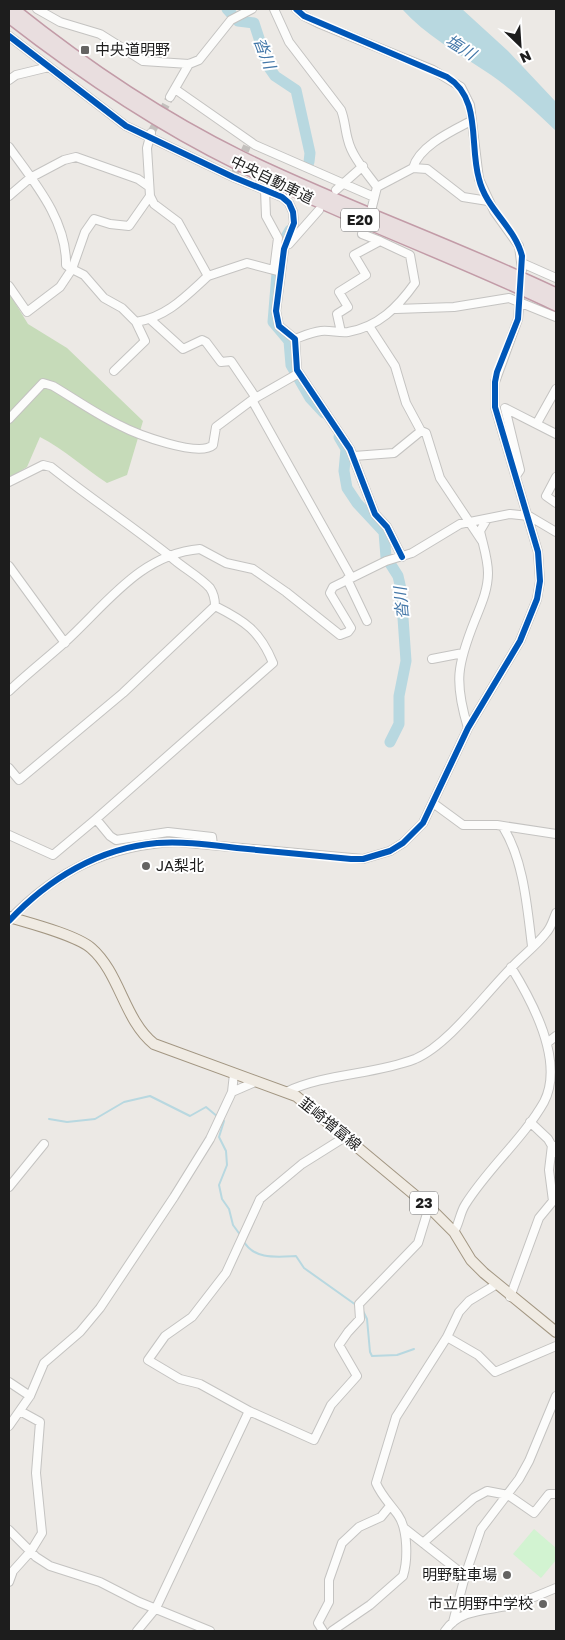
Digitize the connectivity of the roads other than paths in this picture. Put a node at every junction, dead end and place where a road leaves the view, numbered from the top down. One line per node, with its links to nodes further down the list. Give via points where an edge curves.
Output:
1 (13, 9): 40 (highway, 中央自動車道 / E20, via 114,83 238,155)
2 (37, 9): 9 (street, via 60,22 100,34 143,61)
3 (252, 9): 6 (street)
4 (274, 9): 17 (street, via 289,42 341,110 347,140)
5 (296, 9): 14 (street, via 304,16 391,51 456,82 470,105)
6 (235, 15): 9 (street, via 199,60)
7 (9, 17): 42 (highway, 中央自動車道 / E20, via 112,92 237,164)
8 (9, 36): 10 (street)
9 (189, 64): 12 (street)
10 (49, 67): 11 (street, via 16,75); 15 (street, via 126,126)
11 (9, 80)
12 (174, 89): 13 (street); 20 (street, via 248,144)
13 (170, 97)
14 (471, 121): 18 (street, via 432,144); 28 (street, via 478,179)
15 (150, 135): 21 (street); 23 (street)
16 (9, 147): 19 (street)
17 (363, 166): 20 (street); 22 (street)
18 (413, 168): 22 (street); 28 (street, via 427,169 464,197)
19 (30, 178): 21 (street, via 76,157 138,178); 25 (street); 35 (street, via 54,215 62,235 66,265)
20 (343, 184): 24 (street); 27 (street)
21 (148, 186): 26 (street)
22 (376, 188): 27 (street)
23 (265, 190): 33 (street, via 282,197 293,212 293,230); 34 (street, via 266,216 278,238)
24 (336, 190)
25 (9, 196)
26 (150, 196): 35 (street, via 129,226 94,219 85,232); 37 (street, via 154,204 178,222)
27 (374, 198): 29 (street)
28 (488, 201): 38 (street, via 519,246 522,267)
29 (372, 207)
30 (318, 210): 33 (street)
31 (363, 230): 32 (street, via 362,234)
32 (380, 240): 43 (street, via 412,259 415,283); 48 (street, via 354,255 366,275 339,292 348,307 337,314)
33 (284, 251): 34 (street); 36 (street)
34 (276, 257): 36 (street)
35 (72, 268): 39 (street, via 60,288 27,312); 46 (street)
36 (278, 271): 37 (street, via 247,264); 49 (street, via 277,322)
37 (208, 276): 45 (street, via 185,298)
38 (556, 278)
39 (9, 286)
40 (556, 294)
41 (520, 299): 43 (street, via 454,307); 44 (street); 59 (street, via 518,319 497,372 494,392 497,417)
42 (556, 305)
43 (396, 309): 47 (street)
44 (556, 317)
45 (151, 320): 46 (street); 53 (street, via 183,349 202,340 221,362 232,361)
46 (136, 322): 50 (street, via 145,341)
47 (369, 326): 48 (street); 56 (street, via 395,366 406,403)
48 (341, 332): 49 (street, via 320,331)
49 (295, 339): 51 (street, via 295,365)
50 (114, 371)
51 (299, 373): 53 (street); 58 (street)
52 (556, 389): 55 (street)
53 (254, 399): 54 (street, via 216,427 213,444 204,450 120,426 53,386 43,384); 71 (street)
54 (9, 419)
55 (537, 423): 57 (street); 59 (street, via 505,408 520,470)
56 (421, 431): 58 (street, via 394,453); 65 (street, via 426,433 440,478)
57 (556, 434)
58 (354, 456): 69 (street, via 375,514 388,526)
59 (516, 476): 63 (street)
60 (556, 477): 62 (street, via 546,496)
61 (9, 482): 68 (street, via 43,465 51,467 158,545)
62 (556, 503)
63 (529, 516): 64 (street, via 510,514); 66 (street); 78 (street, via 539,560 537,600 520,641)
64 (487, 519): 65 (street); 67 (street, via 480,531)
65 (470, 522): 67 (street); 69 (street, via 460,524)
66 (556, 532)
67 (482, 541): 75 (street, via 488,565 486,594)
68 (168, 556): 71 (street, via 200,549 226,563 253,569 340,635 351,628 330,593 333,587); 72 (street, via 211,590); 74 (street, via 128,579)
69 (402, 557): 71 (street)
70 (9, 566): 74 (street)
71 (349, 578): 73 (street)
72 (215, 606): 79 (street, via 123,693 19,780); 81 (street, via 252,628 273,663)
73 (367, 622)
74 (65, 643): 77 (street)
75 (463, 653): 76 (street); 78 (street, via 458,688)
76 (432, 659)
77 (9, 691)
78 (468, 728): 80 (street)
79 (9, 768)
80 (434, 803): 82 (street, via 463,825); 85 (street, via 423,823 403,843 390,851 363,859)
81 (96, 820): 84 (street, via 53,855); 85 (street, via 116,840 141,834 185,832 212,836)
82 (503, 827): 83 (street); 88 (street, via 515,852)
83 (556, 834)
84 (9, 835)
85 (213, 845): 87 (street, via 156,843 128,848 75,868 51,882)
86 (556, 913): 88 (street, via 548,932)
87 (10, 918): 92 (main road, 韮崎増富線 / 23, via 90,947 107,968 145,1036 154,1044)
88 (532, 946): 89 (street)
89 (511, 967): 91 (street, via 531,1002); 95 (street, via 433,1049 392,1066)
90 (556, 1036): 91 (street)
91 (547, 1042): 96 (street, via 550,1064 548,1091)
92 (234, 1074): 93 (main road, 韮崎増富線 / 23); 94 (street)
93 (255, 1082): 94 (street); 95 (main road, 韮崎増富線 / 23)
94 (232, 1092): 110 (street, via 210,1139 130,1264 80,1332 44,1363)
95 (286, 1092): 97 (main road, 韮崎増富線 / 23, via 313,1109)
96 (530, 1122): 99 (street); 103 (street, via 464,1206)
97 (345, 1137): 102 (main road, 韮崎増富線 / 23); 112 (street, via 302,1164 260,1199 226,1273 192,1317 165,1336 148,1360 180,1379 200,1384)
98 (44, 1144): 101 (street)
99 (552, 1145): 100 (street); 105 (street, via 549,1170 553,1201 539,1218)
100 (556, 1153)
101 (9, 1187)
102 (429, 1207): 103 (main road, 韮崎増富線 / 23); 112 (street, via 418,1243 359,1304 360,1319 339,1346 357,1376 331,1405 314,1440)
103 (454, 1232): 104 (main road, 韮崎増富線 / 23, via 471,1260)
104 (496, 1284): 105 (main road, 韮崎増富線 / 23); 107 (street, via 469,1301 459,1312)
105 (510, 1297): 106 (main road, 韮崎増富線 / 23)
106 (556, 1332)
107 (447, 1337): 108 (street, via 478,1355 495,1372); 117 (street, via 392,1427 376,1483)
108 (556, 1346)
109 (9, 1382): 110 (street)
110 (30, 1396): 113 (street)
111 (556, 1396): 116 (street, via 529,1461)
112 (249, 1411): 126 (street)
113 (20, 1412): 114 (street); 121 (street, via 40,1422 36,1474 42,1534)
114 (9, 1426)
115 (556, 1494): 116 (street, via 549,1494 534,1513)
116 (508, 1495): 120 (street, via 487,1492 474,1498); 122 (street, via 481,1529)
117 (390, 1506): 118 (street); 131 (street, via 381,1517 359,1527 342,1543 329,1580 329,1602 318,1623)
118 (404, 1528): 120 (street); 132 (street, via 403,1576 370,1605)
119 (9, 1530): 121 (street)
120 (423, 1543): 122 (street)
121 (31, 1551): 123 (street, via 13,1571); 126 (street, via 50,1566 100,1582)
122 (465, 1576): 125 (street)
123 (9, 1582)
124 (556, 1588): 127 (street, via 514,1604)
125 (457, 1607): 127 (street); 128 (street)
126 (156, 1608): 129 (street); 130 (street)
127 (462, 1616): 128 (street)
128 (453, 1622): 133 (street)
129 (137, 1631)
130 (210, 1631)
131 (323, 1631)
132 (332, 1631)
133 (445, 1631)

